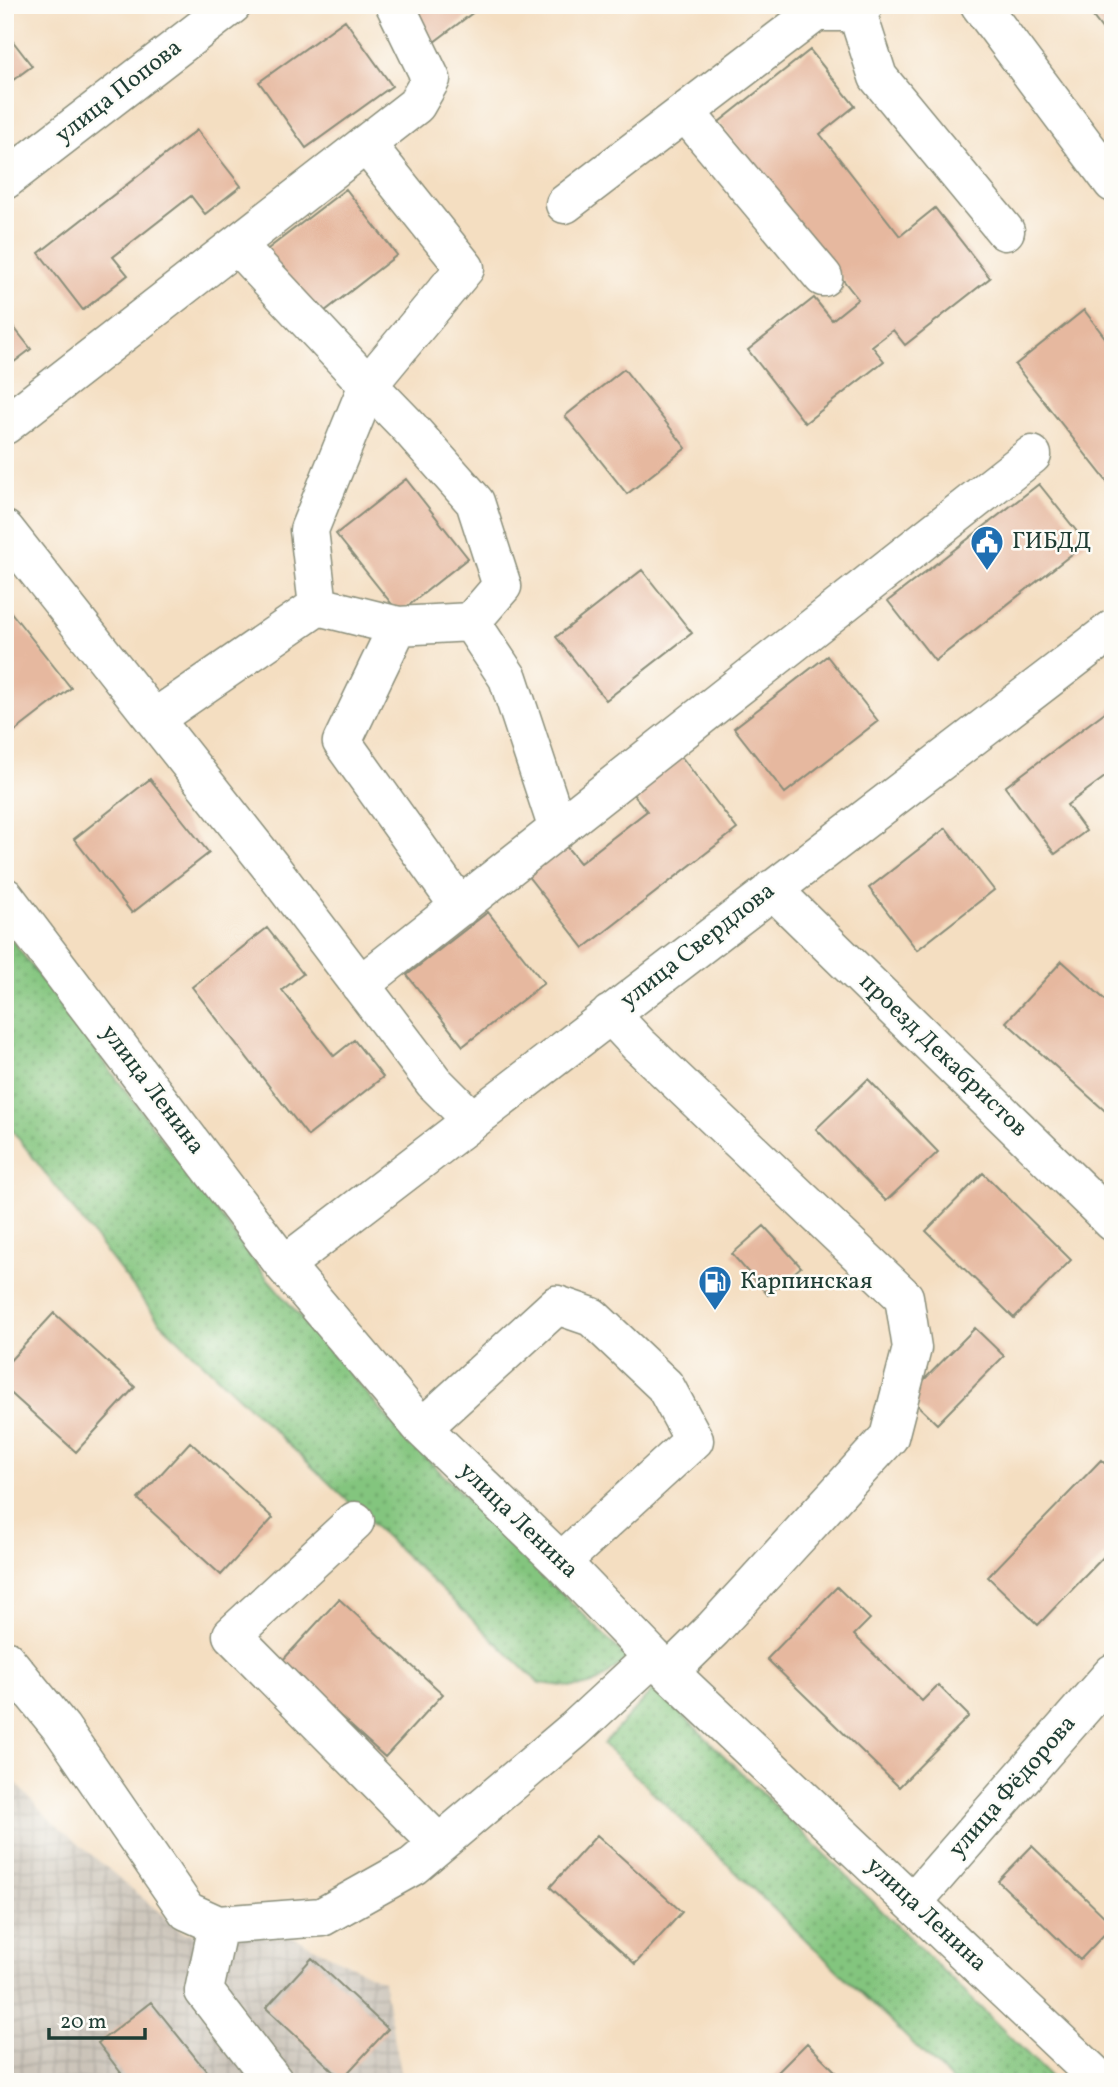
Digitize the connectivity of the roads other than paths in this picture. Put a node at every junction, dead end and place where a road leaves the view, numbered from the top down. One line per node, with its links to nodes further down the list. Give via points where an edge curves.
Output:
1 (232, 5): 7 (street, улица Попова)
2 (395, 5): 6 (street, via 431,79 416,105)
3 (979, 5): 8 (street)
4 (860, 9): 5 (street, via 816,12); 10 (street, via 878,77)
5 (685, 112): 9 (street); 12 (street)
6 (366, 144): 11 (street); 13 (street, via 465,268)
7 (5, 180)
8 (1113, 183)
9 (565, 204)
10 (1005, 231)
11 (237, 245): 13 (street); 14 (street)
12 (823, 277)
13 (368, 385): 17 (street, via 309,530); 18 (street, via 475,502 502,586)
14 (5, 425)
15 (1032, 455): 22 (street)
16 (5, 530): 21 (street)
17 (318, 606): 19 (street); 21 (street)
18 (471, 622): 19 (street); 22 (street, via 508,678)
19 (398, 626): 25 (street, via 342,741)
20 (1113, 629): 23 (street, улица Свердлова)
21 (154, 719): 26 (street)
22 (558, 829): 25 (street)
23 (772, 889): 27 (street, улица Свердлова); 29 (street, проезд Декабристов)
24 (5, 897): 30 (street, улица Ленина)
25 (460, 907): 26 (street)
26 (360, 985): 28 (street, via 434,1082)
27 (610, 1014): 28 (street, улица Свердлова); 35 (street, via 904,1297 912,1348 888,1437 713,1629)
28 (472, 1120): 30 (street, улица Свердлова)
29 (1113, 1222)
30 (284, 1265): 31 (street, улица Ленина)
31 (422, 1428): 33 (street, улица Ленина); 33 (street, via 557,1305 593,1317 665,1386 694,1440)
32 (355, 1521): 37 (street, via 232,1635)
33 (561, 1562): 35 (street, улица Ленина)
34 (5, 1659): 39 (street, via 62,1729 187,1911)
35 (661, 1665): 37 (street, via 573,1730); 38 (street, улица Ленина)
36 (1113, 1673): 38 (street, улица Фёдорова)
37 (439, 1844): 39 (street, via 414,1866 322,1917)
38 (913, 1902): 41 (street, улица Ленина)
39 (218, 1925): 40 (street, via 204,1991)
40 (274, 2082)
41 (1101, 2082)

